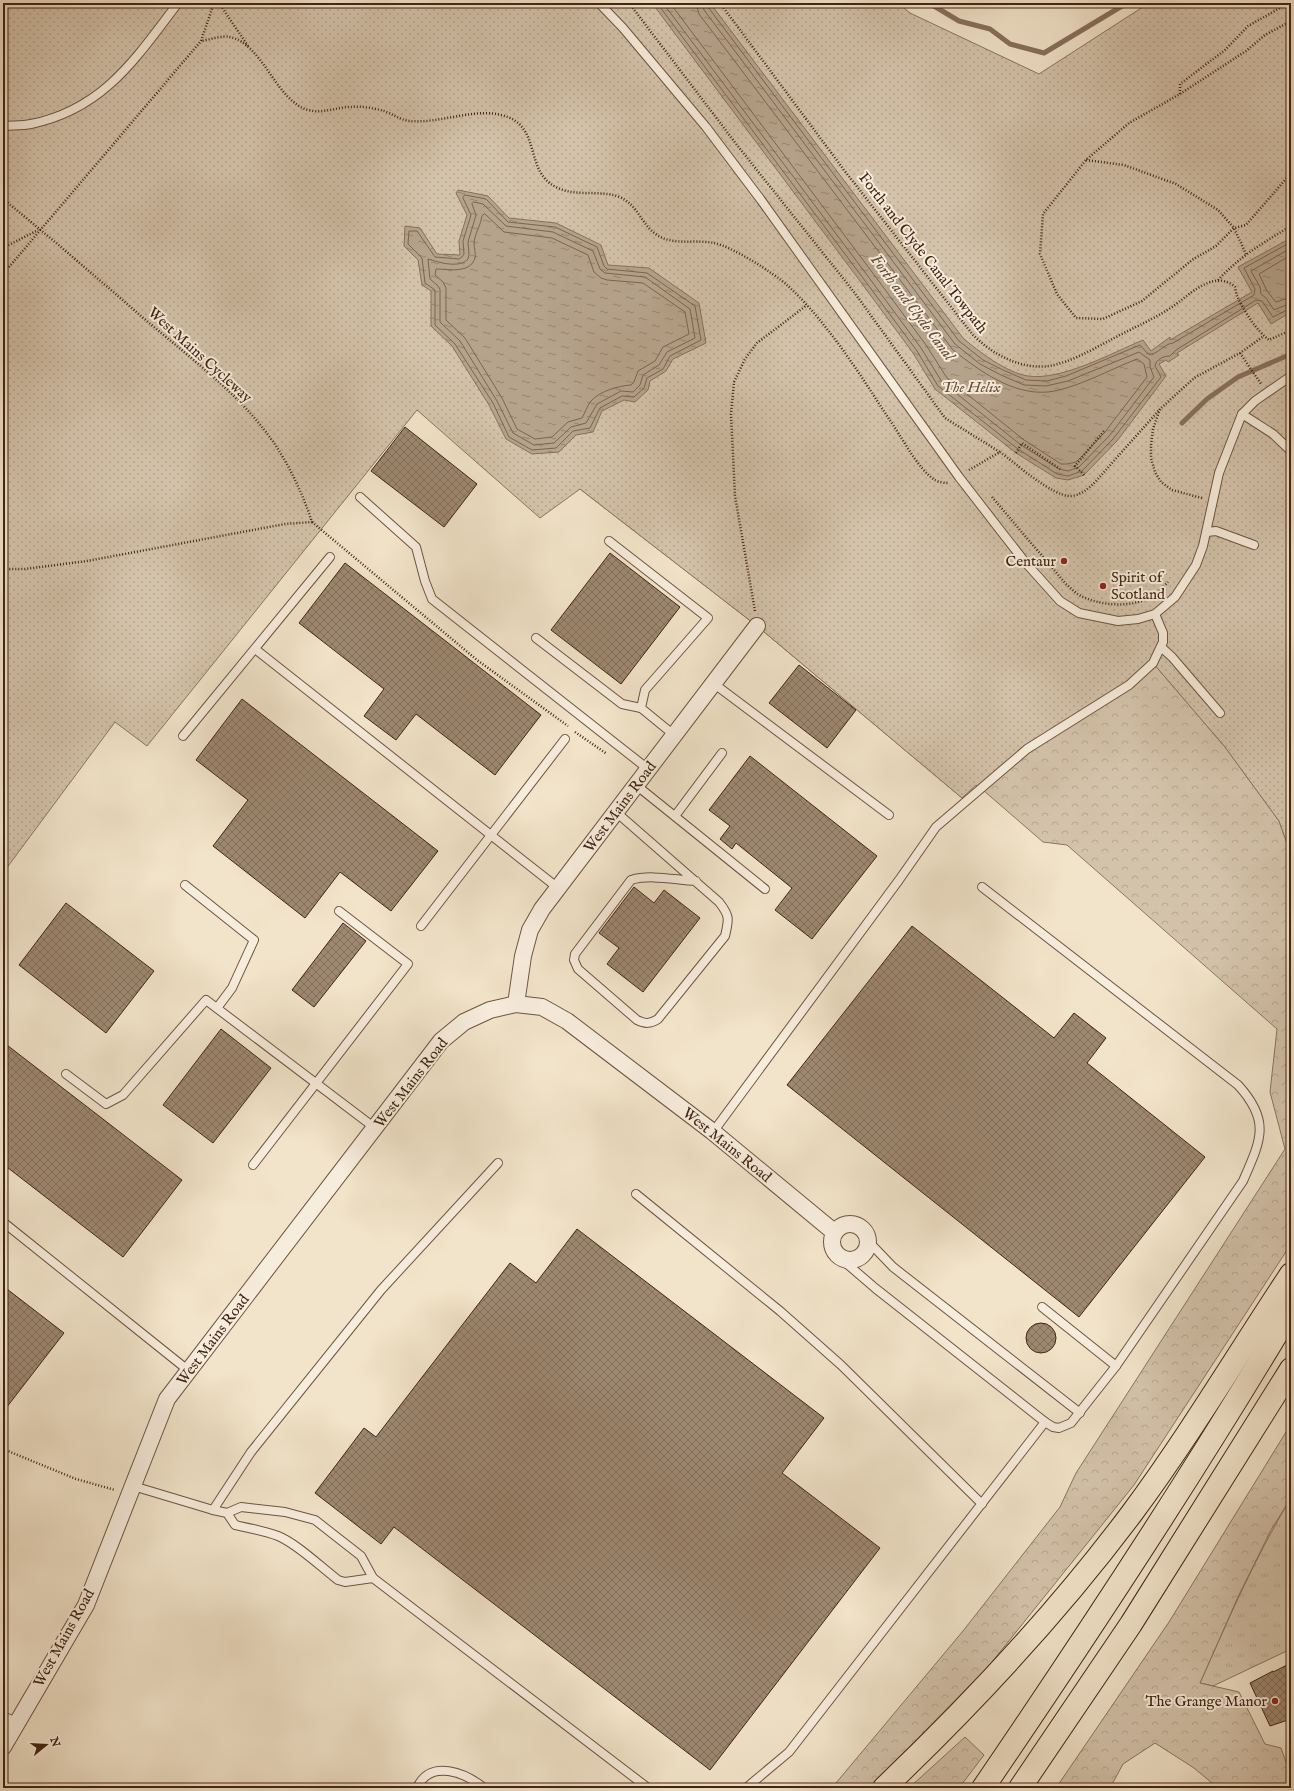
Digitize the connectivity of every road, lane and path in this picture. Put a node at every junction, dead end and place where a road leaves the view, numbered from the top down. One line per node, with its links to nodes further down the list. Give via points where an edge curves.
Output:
1 (178, 3): 12 (lane, via 120,77 97,96 63,113 30,124)
2 (214, 3): 9 (path)
3 (219, 3): 10 (path)
4 (599, 3): 37 (lane, via 706,127)
5 (629, 3): 33 (path, via 854,292 945,418)
6 (720, 3): 22 (path, Forth and Clyde Canal Towpath, via 844,170 973,336 998,355 1039,367 1062,362 1160,315 1203,286)
7 (1289, 3): 11 (path, via 1248,26 1225,50 1180,84)
8 (1291, 22): 11 (path, via 1265,35 1246,51)
9 (201, 41): 10 (path, via 229,37); 18 (path)
10 (248, 46): 23 (path, via 298,107 312,111 328,112 349,107 367,107 411,121 475,114 502,115 518,123 528,135 535,163 542,175 555,187 570,191 605,193 628,201 657,236 682,242 711,242 727,246 786,284)
11 (1180, 94): 13 (path, via 1129,123)
12 (3, 126)
13 (1086, 160): 17 (path, via 1124,165 1176,184 1218,210); 17 (path, via 1043,214 1040,254 1057,294 1076,318 1103,319 1142,301 1192,260 1216,246)
14 (1291, 173): 17 (path, via 1246,225)
15 (3, 199): 18 (path, West Mains Cycleway)
16 (1291, 226): 20 (path, Forth and Clyde Canal Towpath)
17 (1234, 228): 20 (path)
18 (40, 229): 19 (path); 21 (path); 43 (path, West Mains Cycleway, via 235,397 273,442 291,472)
19 (3, 248)
20 (1246, 254): 22 (path, Forth and Clyde Canal Towpath)
21 (3, 274)
22 (1217, 280): 25 (path, via 1234,287 1249,316)
23 (807, 305): 37 (path, via 863,379 922,468 935,480 949,484); 51 (path, via 757,343 745,359 734,382 730,414 735,496)
24 (1291, 330): 25 (path, via 1269,340)
25 (1264, 336): 26 (path)
26 (1240, 353): 27 (path); 29 (path, via 1194,378)
27 (1255, 376)
28 (1291, 376): 30 (lane, via 1255,400)
29 (1160, 408): 33 (path, via 1097,480 1079,494 1070,496 1047,487); 40 (path, via 1150,444 1155,472 1172,490)
30 (1242, 414): 32 (lane, via 1273,434); 41 (lane, via 1219,474)
31 (1104, 431): 36 (path, via 1074,466)
32 (1291, 451)
33 (1000, 452): 37 (path)
34 (1016, 453): 35 (path, via 1022,443)
35 (1060, 469)
36 (1084, 475)
37 (959, 478): 50 (lane, via 1025,562 1060,601 1079,613 1118,621)
38 (990, 494): 49 (path, via 1066,584 1080,595 1097,602 1112,604 1133,602 1146,599)
39 (360, 497): 63 (lane, via 416,547 432,599)
40 (1200, 498): 41 (path); 42 (path)
41 (1214, 501): 44 (lane)
42 (1199, 505)
43 (312, 522): 48 (path, via 285,524 87,561 25,570); 62 (path, via 476,660)
44 (1207, 532): 46 (lane, via 1216,531); 50 (lane, via 1196,565 1187,581 1175,597)
45 (609, 541): 56 (lane, via 708,618 645,690)
46 (1254, 545)
47 (330, 557): 54 (lane)
48 (3, 569)
49 (1169, 582)
50 (1155, 614): 53 (lane, via 1163,632)
51 (757, 626): 55 (street, West Mains Road)
52 (536, 638): 56 (lane, via 622,704)
53 (1161, 647): 57 (lane); 81 (lane, via 1144,673 1027,749 936,827)
54 (255, 650): 59 (lane); 68 (lane)
55 (713, 683): 58 (street, West Mains Road); 66 (lane)
56 (641, 708): 58 (lane)
57 (1220, 713)
58 (674, 735): 63 (street, West Mains Road)
59 (183, 736)
60 (565, 739): 68 (lane)
61 (722, 753): 67 (lane)
62 (609, 756)
63 (648, 769): 64 (street, West Mains Road)
64 (636, 785): 65 (street, West Mains Road); 67 (lane)
65 (616, 812): 69 (lane); 72 (street, West Mains Road)
66 (889, 815)
67 (675, 816): 73 (lane)
68 (491, 835): 72 (lane); 75 (lane)
69 (696, 881): 69 (lane, via 727,912 729,920 725,936 658,1019 651,1023 643,1023 578,969 574,960 575,954 631,880 652,878)
70 (185, 885): 77 (lane, via 254,940 232,988)
71 (982, 887): 92 (lane, via 1238,1085 1250,1098 1258,1116 1260,1134 1256,1152 1243,1181)
72 (558, 888): 76 (street, West Mains Road, via 530,930 523,956)
73 (765, 889)
74 (339, 911): 79 (lane, via 408,964)
75 (421, 926)
76 (516, 1004): 80 (street, West Mains Road, via 490,1010 464,1022 441,1041); 81 (street, West Mains Road, via 542,1007 567,1021)
77 (217, 1008): 78 (lane, via 206,1000 123,1095 106,1104); 79 (lane)
78 (66, 1074)
79 (315, 1083): 80 (lane); 83 (lane)
80 (375, 1128): 94 (street, West Mains Road)
81 (713, 1132): 86 (street, West Mains Road)
82 (498, 1163): 100 (lane, via 381,1290 251,1452)
83 (252, 1165)
84 (636, 1194): 99 (lane, via 780,1311 841,1365)
85 (3, 1222): 94 (lane)
86 (834, 1232): 87 (street, via 844,1224 857,1224 866,1232); 88 (street, via 832,1246)
87 (868, 1241): 88 (street, via 867,1251 861,1257 849,1261); 95 (lane, via 893,1266)
88 (839, 1257): 96 (lane)
89 (1291, 1274): 109 (highway, via 1174,1454 1105,1548 1011,1660)
90 (1042, 1307): 92 (lane)
91 (1291, 1310): 110 (highway, via 1160,1521)
92 (1116, 1366): 95 (lane)
93 (1291, 1369): 111 (highway, via 1131,1624)
94 (189, 1371): 98 (street, West Mains Road, via 168,1399)
95 (1080, 1413): 96 (lane, via 1065,1427 1053,1427)
96 (1045, 1422): 99 (lane)
97 (3, 1449): 98 (path, via 76,1479)
98 (131, 1490): 100 (lane); 103 (street, West Mains Road, via 86,1604)
99 (982, 1504): 108 (lane, via 789,1752)
100 (213, 1510): 101 (lane)
101 (227, 1513): 102 (lane, via 235,1525 279,1536 338,1580 345,1582); 102 (lane, via 241,1507 310,1517 361,1556)
102 (373, 1578): 107 (lane)
103 (10, 1719): 104 (street, West Mains Road)
104 (3, 1747)
105 (417, 1788): 106 (lane, via 429,1774 440,1771 454,1772 473,1779)
106 (484, 1788)
107 (648, 1788)
108 (746, 1788)
109 (884, 1788)
110 (983, 1788)
111 (1020, 1788)

